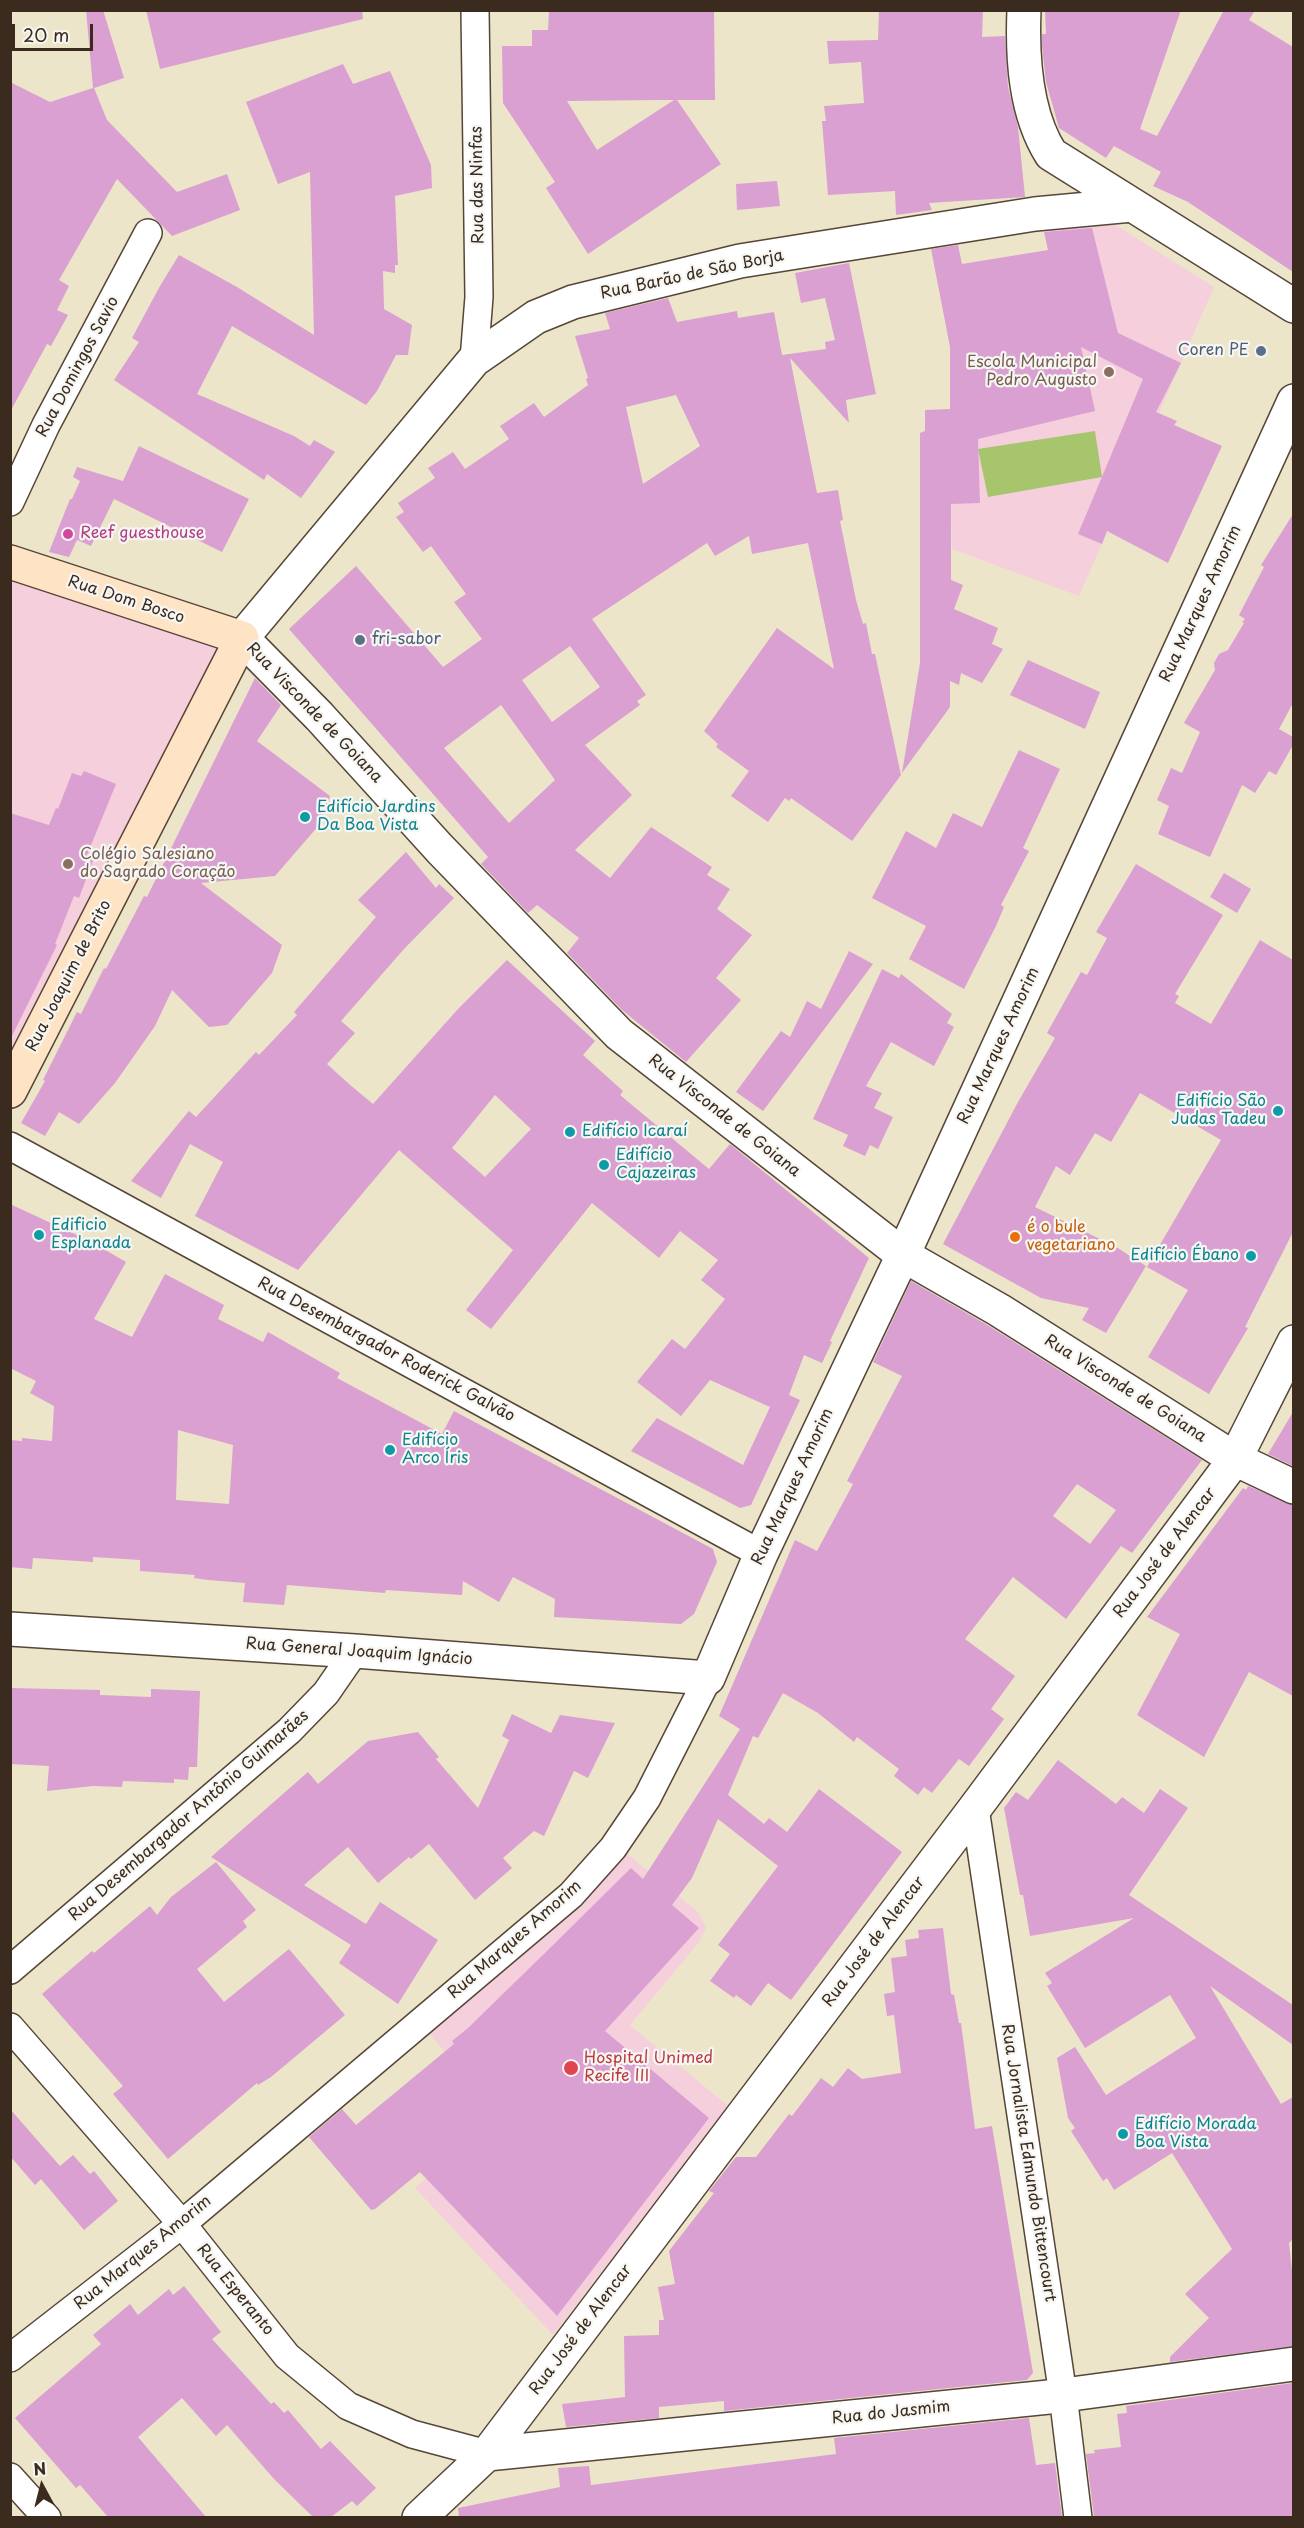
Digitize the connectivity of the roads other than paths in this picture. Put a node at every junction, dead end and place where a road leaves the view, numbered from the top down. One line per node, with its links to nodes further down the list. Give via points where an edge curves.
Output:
1 (475, 10): 6 (street, Rua das Ninfas, via 479,297)
2 (1024, 10): 3 (street, via 1031,101 1042,140 1051,154)
3 (1132, 205): 5 (street); 6 (street, Rua Barão de São Borja, via 1035,214 740,261 573,302 536,317)
4 (148, 233): 8 (street, Rua Domingos Savio, via 46,425)
5 (1293, 306)
6 (474, 360): 10 (street, Rua Barão de São Borja)
7 (1293, 401): 13 (street, Rua Marques Amorim)
8 (10, 502)
9 (10, 562): 10 (main road, Rua Dom Bosco)
10 (242, 638): 11 (main road, Rua Joaquim de Brito); 13 (street, Rua Visconde de Goiana, via 619,1034)
11 (10, 1091)
12 (10, 1146): 17 (street, Rua Desembargador Roderick Galvão)
13 (903, 1255): 15 (street, Rua Visconde de Goiana, via 999,1310); 17 (street, Rua Marques Amorim)
14 (1293, 1342): 15 (street, Rua José de Alencar)
15 (1235, 1459): 16 (street, Rua Visconde de Goiana); 21 (street, Rua José de Alencar)
16 (1293, 1487)
17 (761, 1554): 20 (street, Rua Marques Amorim)
18 (10, 1629): 19 (street, Rua General Joaquim Ignácio)
19 (356, 1651): 20 (street, Rua General Joaquim Ignácio); 22 (street, Rua Desembargador Antônio Guimarães, via 326,1694 289,1731)
20 (708, 1678): 24 (street, Rua Marques Amorim, via 647,1798 613,1848 571,1895)
21 (975, 1808): 27 (street, Rua Jornalista Edmundo Bittencourt); 28 (street, Rua José de Alencar)
22 (10, 1970)
23 (10, 2027): 24 (street, Rua Esperanto)
24 (182, 2223): 25 (street, Rua Marques Amorim); 28 (street, Rua Esperanto, via 287,2356 348,2406 412,2434)
25 (10, 2358)
26 (1293, 2364): 27 (street, Rua do Jasmim)
27 (1063, 2395): 28 (street, Rua do Jasmim); 32 (street, Rua Jornalista Edmundo Bittencourt)
28 (487, 2454): 31 (street, Rua José de Alencar)
29 (10, 2477): 30 (street)
30 (47, 2517)
31 (419, 2517)
32 (1078, 2517)

